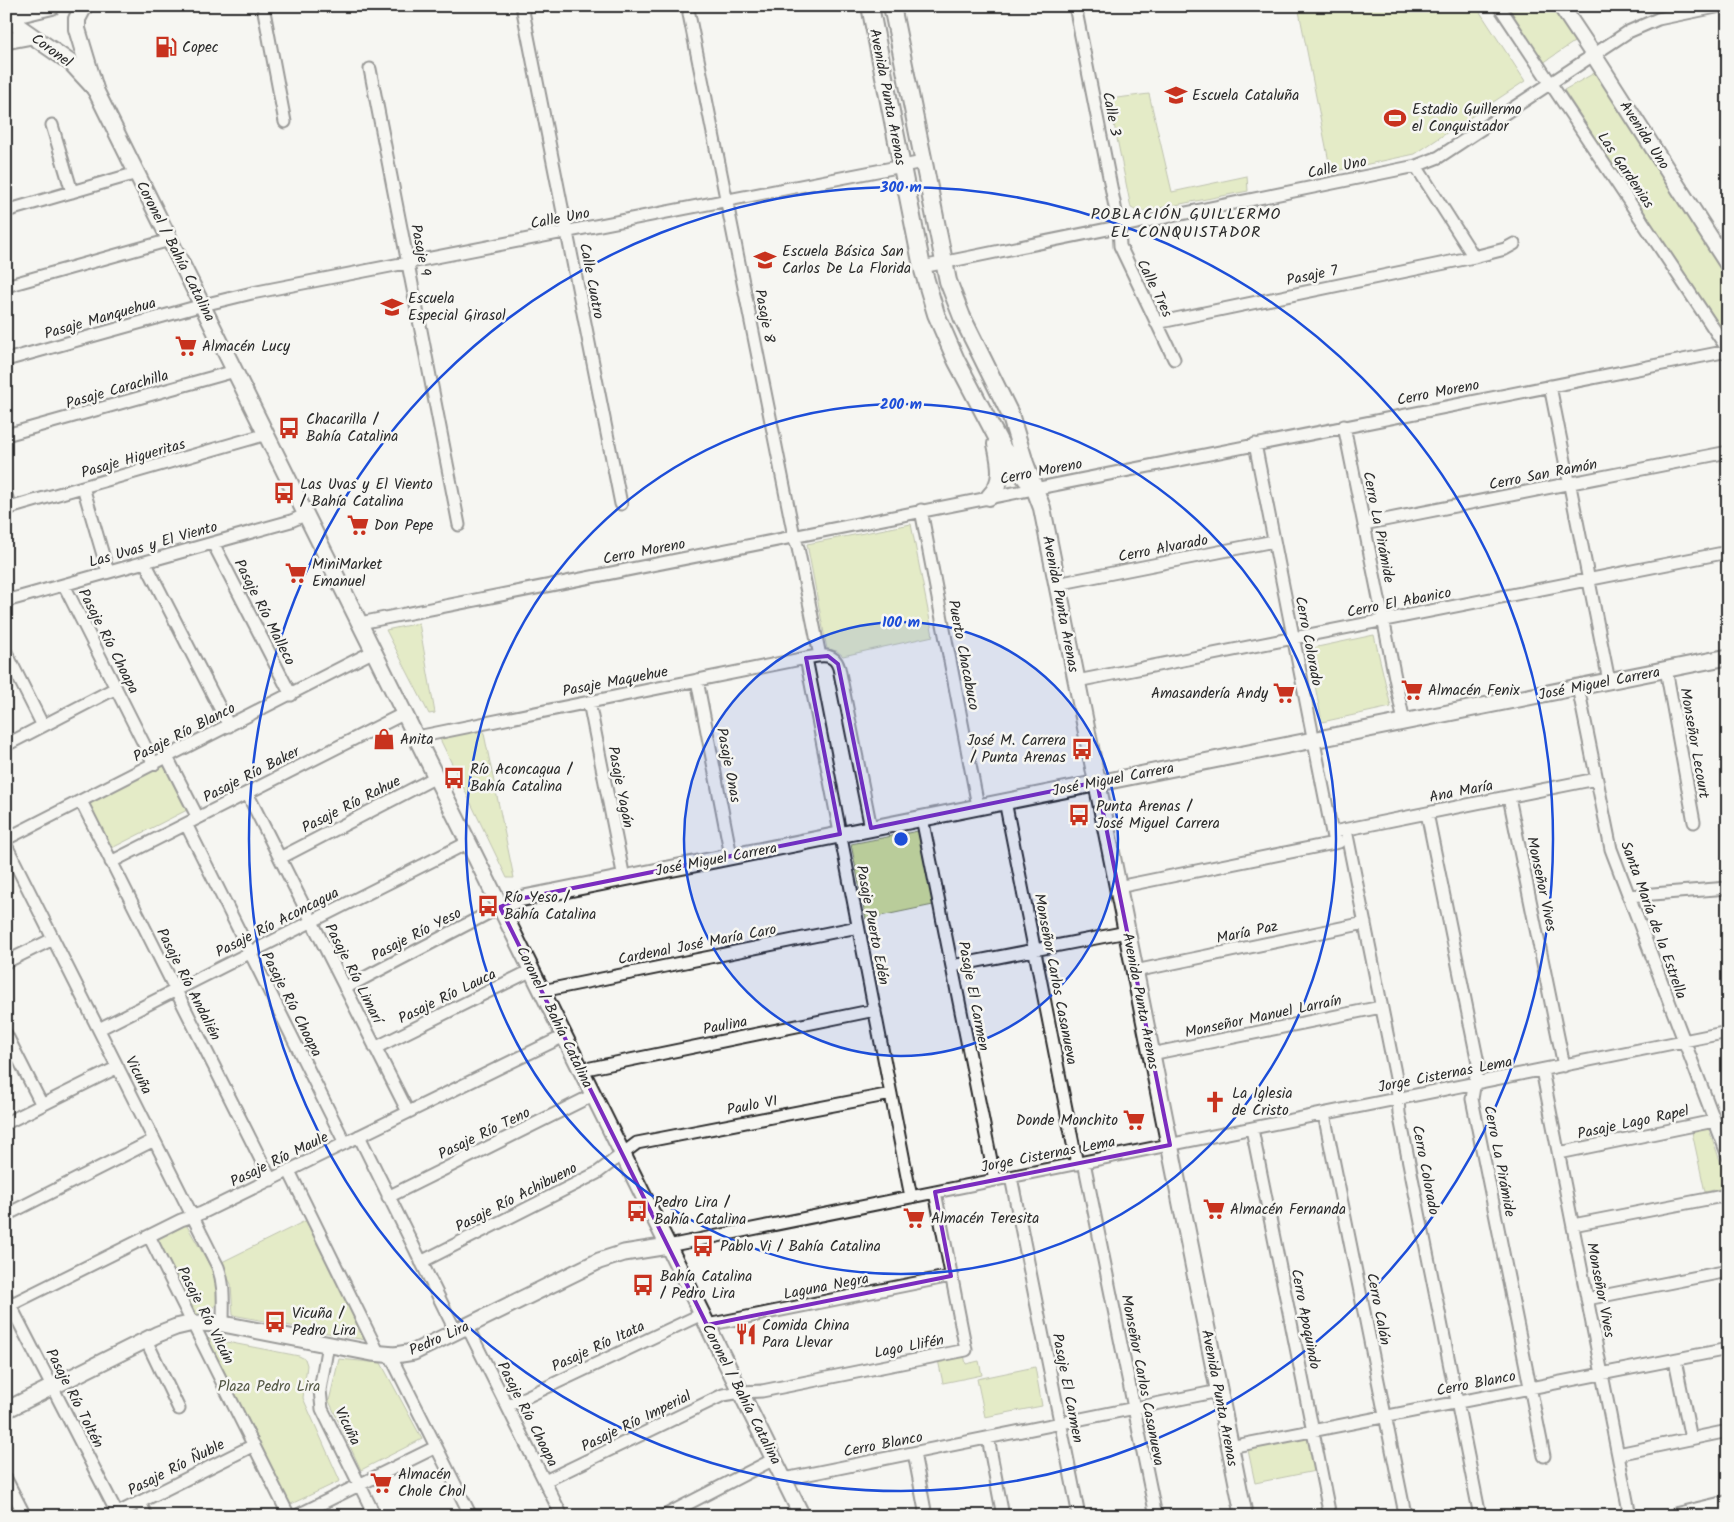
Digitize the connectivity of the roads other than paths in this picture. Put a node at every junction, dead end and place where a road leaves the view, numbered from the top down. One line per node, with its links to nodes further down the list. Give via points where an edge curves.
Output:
1 (52, 6): 13 (main road)
2 (84, 6): 19 (main road, via 77,19 77,29)
3 (263, 6): 20 (street)
4 (522, 6): 30 (street, Calle Cuatro)
5 (870, 6): 23 (main road, Avenida Punta Arenas)
6 (892, 6): 22 (main road, Avenida Punta Arenas)
7 (1075, 6): 29 (street, Calle 3)
8 (1499, 6): 18 (street, Las Gardenias)
9 (1561, 6): 16 (street, Avenida Uno)
10 (1721, 6): 11 (street, Calle Uno)
11 (1705, 8): 16 (street, Calle Uno, via 1648,22)
12 (689, 14): 27 (street, Pasaje 8)
13 (7, 16): 14 (street, Coronel)
14 (32, 36): 15 (street); 19 (street, Coronel, via 71,63)
15 (6, 40)
16 (1593, 54): 18 (street, Calle Uno); 36 (street, Avenida Uno)
17 (370, 69): 35 (street, Pasaje 9)
18 (1550, 83): 24 (street, Calle Uno, via 1439,156); 41 (street, Las Gardenias)
19 (95, 89): 25 (street, Coronel / Bahía Catalina)
20 (285, 122)
21 (52, 125): 26 (street)
22 (924, 162): 23 (street, Calle Uno); 34 (main road, Avenida Punta Arenas)
23 (902, 166): 27 (street, Calle Uno); 37 (main road, Avenida Punta Arenas)
24 (1416, 166): 29 (street, Calle Uno); 33 (street)
25 (137, 173): 26 (street); 31 (street, Coronel / Bahía Catalina)
26 (72, 192): 28 (street)
27 (726, 200): 30 (street, Calle Uno); 63 (street, Pasaje 8)
28 (6, 211)
29 (1119, 227): 34 (street, Calle Uno); 40 (street, Calle Tres, via 1118,240 1123,255)
30 (567, 232): 35 (street, Calle Uno); 57 (street, Calle Cuatro)
31 (170, 240): 38 (street); 39 (street, Coronel / Bahía Catalina)
32 (1514, 244): 33 (street, Pasaje 7)
33 (1474, 257): 40 (street, Pasaje 7)
34 (944, 262): 37 (street, Calle Uno); 54 (main road, Avenida Punta Arenas, via 962,317 1010,414)
35 (408, 263): 39 (street, Calle Uno); 62 (street, Pasaje 9)
36 (1728, 265)
37 (922, 267): 47 (main road, Avenida Punta Arenas, via 946,337)
38 (6, 286)
39 (203, 305): 43 (street, Pasaje Manquehua); 44 (street, Coronel / Bahía Catalina)
40 (1156, 323): 42 (street, Calle Tres)
41 (1728, 350): 45 (street, Cerro Moreno)
42 (1174, 359)
43 (6, 360)
44 (235, 371): 48 (street, Coronel / Bahía Catalina); 49 (street, Pasaje Carachilla)
45 (1550, 386): 46 (street, Cerro Moreno); 52 (street)
46 (1344, 426): 50 (street, Cerro Moreno); 61 (street, Cerro La Pirámide)
47 (994, 432): 54 (main road, Avenida Punta Arenas, via 1014,466); 56 (main road, via 1000,477)
48 (267, 434): 53 (street, Pasaje Higueritas); 60 (street, Coronel / Bahía Catalina)
49 (6, 435)
50 (1255, 444): 54 (street, Cerro Moreno); 64 (street, Cerro Colorado)
51 (1728, 452): 52 (street, Cerro San Ramón)
52 (1569, 484): 61 (street, Cerro San Ramón); 69 (street)
53 (83, 487): 58 (street, Pasaje Higueritas); 68 (street)
54 (1034, 487): 56 (street, Cerro Moreno); 70 (main road, Avenida Punta Arenas, via 1042,508)
55 (6, 495): 58 (street)
56 (989, 497): 59 (street, Cerro Moreno)
57 (621, 504)
58 (8, 509)
59 (920, 510): 63 (street, Cerro Moreno); 105 (street, Puerto Chacabuco)
60 (307, 514): 65 (street, Las Uvas y El Viento); 74 (street, Coronel / Bahía Catalina)
61 (1364, 524): 73 (street, Cerro La Pirámide)
62 (460, 525)
63 (794, 536): 74 (street, Cerro Moreno); 78 (street)
64 (1274, 541): 70 (street, Cerro Alvarado); 75 (street, Cerro Colorado)
65 (213, 543): 67 (street, Las Uvas y El Viento); 87 (street, Pasaje Río Malleco)
66 (1728, 552): 69 (street, Cerro El Abanico)
67 (145, 562): 68 (street, Las Uvas y El Viento); 92 (street)
68 (108, 572): 71 (street, Las Uvas y El Viento)
69 (1588, 580): 73 (street, Cerro El Abanico); 84 (street)
70 (1057, 584): 83 (main road, Avenida Punta Arenas)
71 (64, 585): 72 (street, Las Uvas y El Viento); 86 (street, Pasaje Río Choapa)
72 (6, 601)
73 (1383, 620): 75 (street, Cerro El Abanico); 90 (street, Cerro La Pirámide)
74 (360, 623): 76 (street, Coronel / Bahía Catalina)
75 (1293, 638): 83 (street, Cerro El Abanico); 94 (street, Cerro Colorado)
76 (374, 651): 87 (street, Pasaje Río Blanco); 89 (street, Coronel / Bahía Catalina)
77 (6, 652): 91 (street)
78 (820, 656): 80 (street, Pasaje Maquehue); 111 (street, via 832,657 838,664)
79 (1728, 657): 81 (street, José Miguel Carrera)
80 (806, 658): 82 (street, Pasaje Maquehue); 112 (street, Pasaje Puerto Edén)
81 (1666, 669): 84 (street, José Miguel Carrera); 109 (street, Monseñor Lecourt)
82 (697, 680): 88 (street, Pasaje Maquehue); 118 (street, Pasaje Onas)
83 (1077, 681): 100 (main road, Avenida Punta Arenas)
84 (1609, 681): 85 (street, José Miguel Carrera)
85 (1578, 687): 90 (street, José Miguel Carrera); 99 (street, Santa María de la Estrella)
86 (116, 688): 91 (street); 97 (street, Pasaje Río Choapa)
87 (291, 695): 92 (street, Pasaje Río Blanco)
88 (589, 702): 93 (street, Pasaje Maquehue); 121 (street, Pasaje Yagán)
89 (405, 713): 93 (street, Coronel / Bahía Catalina); 101 (street, Pasaje Río Baker)
90 (1404, 722): 94 (street, José Miguel Carrera)
91 (43, 726): 95 (street)
92 (229, 726): 96 (street, Pasaje Río Blanco)
93 (417, 737): 98 (street, Coronel / Bahía Catalina)
94 (1313, 740): 100 (street, José Miguel Carrera); 114 (street, Cerro Colorado)
95 (6, 745)
96 (167, 757): 97 (street, Pasaje Río Blanco); 107 (street)
97 (154, 764): 103 (street, Pasaje Río Blanco)
98 (436, 777): 116 (street, Coronel / Bahía Catalina); 119 (street, Pasaje Río Rahue)
99 (1596, 779): 102 (street, Ana María); 124 (street, Santa María de la Estrella, via 1611,849)
100 (1097, 782): 104 (street, José Miguel Carrera); 122 (main road, Avenida Punta Arenas)
101 (247, 793): 107 (street, Pasaje Río Baker); 119 (street, Pasaje Río Limarí)
102 (1509, 797): 106 (street, Ana María); 149 (street, Monseñor Vives)
103 (80, 801): 115 (street, Pasaje Río Blanco); 120 (street, Pasaje Río Andalién)
104 (1005, 801): 105 (street, José Miguel Carrera); 131 (street, Monseñor Carlos Casanueva)
105 (978, 806): 108 (street, José Miguel Carrera)
106 (1427, 813): 113 (street, Ana María); 153 (street, Cerro La Pirámide, via 1478,1063)
107 (198, 818): 110 (street, Pasaje Río Baker)
108 (922, 818): 111 (street, José Miguel Carrera); 134 (street, Pasaje El Carmen)
109 (1694, 822)
110 (186, 824): 120 (street, Pasaje Río Baker); 132 (street, Pasaje Río Choapa)
111 (871, 828): 112 (street, José Miguel Carrera)
112 (840, 834): 118 (street, José Miguel Carrera); 128 (street, Pasaje Puerto Edén)
113 (1347, 835): 114 (street, Ana María); 127 (street, Cerro Colorado)
114 (1333, 838): 122 (street, Ana María)
115 (6, 839)
116 (469, 842): 125 (street, Coronel / Bahía Catalina); 126 (street, Pasaje Río Aconcagua)
117 (6, 845): 130 (street, Vicuña)
118 (731, 856): 121 (street, José Miguel Carrera)
119 (280, 858): 126 (street, Pasaje Río Limarí)
120 (111, 862): 138 (street, Pasaje Río Andalién)
121 (624, 878): 125 (street, José Miguel Carrera, via 519,899)
122 (1118, 887): 129 (main road, Avenida Punta Arenas)
123 (1728, 888): 124 (street)
124 (1628, 896): 146 (street, Santa María de la Estrella)
125 (500, 907): 135 (street, Coronel / Bahía Catalina); 137 (street, Pasaje Río Yeso)
126 (312, 922): 132 (street, Pasaje Río Aconcagua); 137 (street, Pasaje Río Limarí)
127 (1365, 924): 136 (street, María Paz); 140 (street, Cerro Colorado)
128 (858, 927): 139 (street, Cardenal José María Caro); 141 (street, Pasaje Puerto Edén)
129 (1127, 932): 131 (street); 136 (main road, Avenida Punta Arenas)
130 (53, 939): 133 (street); 142 (street, Vicuña)
131 (1035, 950): 134 (street); 170 (street, Monseñor Carlos Casanueva)
132 (250, 953): 138 (street, Pasaje Río Aconcagua); 165 (street, Pasaje Río Choapa)
133 (6, 962)
134 (952, 966): 174 (street, Pasaje El Carmen)
135 (532, 970): 139 (street, Coronel / Bahía Catalina); 147 (street, Pasaje Río Lauca)
136 (1135, 971): 148 (main road, Avenida Punta Arenas)
137 (345, 988): 147 (street, Pasaje Río Limarí)
138 (176, 990): 142 (street, Pasaje Río Aconcagua); 173 (street, Pasaje Río Andalién)
139 (542, 991): 145 (street, Coronel / Bahía Catalina)
140 (1381, 1007): 148 (street, Monseñor Manuel Larraín); 156 (street, Cerro Colorado)
141 (874, 1010): 151 (street, Paulina); 154 (street, Pasaje Puerto Edén)
142 (99, 1029): 150 (street, Vicuña)
143 (1728, 1032): 146 (street, Jorge Cisternas Lema)
144 (6, 1034): 157 (street)
145 (564, 1036): 151 (street, Coronel / Bahía Catalina); 158 (street, Pasaje Río Maule)
146 (1684, 1041): 149 (street, Jorge Cisternas Lema); 160 (street, Santa María de la Estrella)
147 (375, 1048): 158 (street, Pasaje Río Limarí)
148 (1152, 1054): 166 (main road, Avenida Punta Arenas)
149 (1564, 1066): 152 (street, Jorge Cisternas Lema)
150 (118, 1067): 157 (street); 164 (street, Vicuña)
151 (581, 1070): 155 (street, Coronel / Bahía Catalina)
152 (1542, 1070): 153 (street, Jorge Cisternas Lema); 169 (street, Monseñor Vives)
153 (1476, 1084): 156 (street, Jorge Cisternas Lema); 200 (street, Cerro La Pirámide, via 1472,1099)
154 (891, 1094): 168 (street, Paulo VI, via 644,1141); 178 (street, Pasaje Puerto Edén)
155 (593, 1095): 168 (street, Coronel / Bahía Catalina); 177 (street, Pasaje Río Teno)
156 (1398, 1099): 159 (street, Jorge Cisternas Lema); 203 (street, Cerro Colorado)
157 (42, 1105): 161 (street)
158 (408, 1112): 163 (street, Pasaje Río Maule)
159 (1324, 1114): 162 (street, Jorge Cisternas Lema); 208 (street, Cerro Calán)
160 (1714, 1121): 167 (street, Santa María de la Estrella); 169 (street, Pasaje Lago Rapel)
161 (6, 1123)
162 (1252, 1128): 166 (street, Jorge Cisternas Lema); 210 (street, Cerro Apoquindo)
163 (358, 1136): 165 (street, Pasaje Río Maule); 177 (street, Pasaje Río Choapa)
164 (154, 1140): 179 (street); 180 (street, Vicuña)
165 (345, 1143): 171 (street, Pasaje Río Maule)
166 (1170, 1145): 170 (street, Jorge Cisternas Lema); 201 (main road, Avenida Punta Arenas)
167 (1727, 1150)
168 (622, 1154): 183 (street, Coronel / Bahía Catalina); 184 (street, Pasaje Río Achibueno, via 597,1173)
169 (1558, 1154): 181 (street, Monseñor Vives)
170 (1080, 1163): 172 (street, Jorge Cisternas Lema); 206 (street, Monseñor Carlos Casanueva)
171 (289, 1171): 173 (street, Pasaje Río Maule); 196 (street)
172 (1011, 1177): 174 (street, Jorge Cisternas Lema); 209 (street, Pasaje El Carmen)
173 (271, 1180): 180 (street, Pasaje Río Maule)
174 (995, 1180): 175 (street, Jorge Cisternas Lema)
175 (935, 1192): 178 (street, Jorge Cisternas Lema); 186 (street)
176 (1728, 1195): 181 (street)
177 (388, 1197): 184 (street, Pasaje Río Choapa)
178 (911, 1197): 183 (street, Jorge Cisternas Lema)
179 (6, 1215)
180 (193, 1216): 182 (street, Pasaje Río Maule); 191 (street, Vicuña, via 223,1279)
181 (1573, 1225): 187 (street, Monseñor Vives)
182 (149, 1236): 188 (street, Pasaje Río Maule); 190 (street, Pasaje Río Vilcún)
183 (668, 1246): 189 (street, Coronel / Bahía Catalina); 192 (street, Pedro Lira, via 624,1253 599,1261)
184 (421, 1262): 192 (street, Pasaje Río Choapa)
185 (1728, 1271): 187 (street)
186 (951, 1276): 189 (street, Laguna Negra); 202 (street, Lago Llifén, via 966,1350 762,1391)
187 (1587, 1299): 198 (street, Monseñor Vives)
188 (8, 1303): 199 (street, Pasaje Río Toltén)
189 (704, 1319): 202 (street, Coronel / Bahía Catalina); 204 (street, Pasaje Río Itata)
190 (193, 1323): 191 (street, Pedro Lira); 193 (street, Pedro Lira); 214 (street, Pasaje Río Vilcún)
191 (223, 1324): 194 (street, Pedro Lira)
192 (462, 1329): 196 (street, Pedro Lira, via 414,1352); 204 (street, Pasaje Río Choapa)
193 (146, 1340): 199 (street, Pedro Lira); 205 (street)
194 (328, 1344): 196 (street, Pedro Lira); 224 (street, Vicuña, via 320,1400)
195 (1728, 1349): 197 (street, Cerro Blanco)
196 (385, 1354): 215 (street)
197 (1675, 1360): 198 (street, Cerro Blanco); 213 (street)
198 (1602, 1374): 200 (street, Cerro Blanco); 218 (street, Monseñor Vives)
199 (52, 1387): 207 (street, Pedro Lira); 228 (street, Pasaje Río Toltén)
200 (1530, 1388): 203 (street, Cerro Blanco); 219 (street, Cerro La Pirámide)
201 (1219, 1391): 206 (street, Cerro Blanco); 216 (main road, Avenida Punta Arenas)
202 (741, 1392): 220 (street, Coronel / Bahía Catalina); 223 (street, Pasaje Río Imperial, via 724,1395)
203 (1458, 1402): 208 (street, Cerro Blanco); 244 (street, Cerro Colorado)
204 (507, 1406): 223 (street, Pasaje Río Choapa)
205 (179, 1408)
206 (1134, 1408): 209 (street, Cerro Blanco); 241 (street, Monseñor Carlos Casanueva)
207 (6, 1410)
208 (1386, 1416): 210 (street, Cerro Blanco); 227 (street, Cerro Calán)
209 (1060, 1423): 212 (street, Cerro Blanco); 240 (street, Pasaje El Carmen)
210 (1313, 1431): 216 (street, Cerro Blanco); 243 (street, Cerro Apoquindo)
211 (1728, 1431): 213 (street)
212 (988, 1438): 217 (street, Cerro Blanco); 239 (street)
213 (1691, 1439): 218 (street)
214 (254, 1445): 225 (street, Pasaje Río Ñuble); 231 (street, Pasaje Río Vilcún)
215 (436, 1447): 224 (street); 234 (street)
216 (1230, 1447): 242 (main road, Avenida Punta Arenas)
217 (914, 1453): 222 (street, Cerro Blanco); 238 (street)
218 (1618, 1454): 245 (street, Monseñor Vives)
219 (1544, 1456)
220 (774, 1459): 222 (street, Coronel / Bahía Catalina); 236 (street)
221 (6, 1479): 229 (street)
222 (784, 1479): 237 (street, Coronel / Bahía Catalina)
223 (545, 1481): 235 (street, Pasaje Río Choapa)
224 (359, 1484): 232 (street); 233 (street, Vicuña)
225 (140, 1502): 228 (street, Pasaje Río Ñuble); 230 (street)
226 (1726, 1508): 246 (main road)
227 (1404, 1509)
228 (114, 1515)
229 (25, 1516)
230 (146, 1516)
231 (289, 1516)
232 (296, 1516)
233 (375, 1516)
234 (470, 1516)
235 (562, 1516)
236 (664, 1516)
237 (802, 1516)
238 (926, 1516)
239 (1003, 1516)
240 (1079, 1516)
241 (1156, 1516)
242 (1244, 1516)
243 (1330, 1516)
244 (1480, 1516)
245 (1630, 1516)
246 (1677, 1516)

